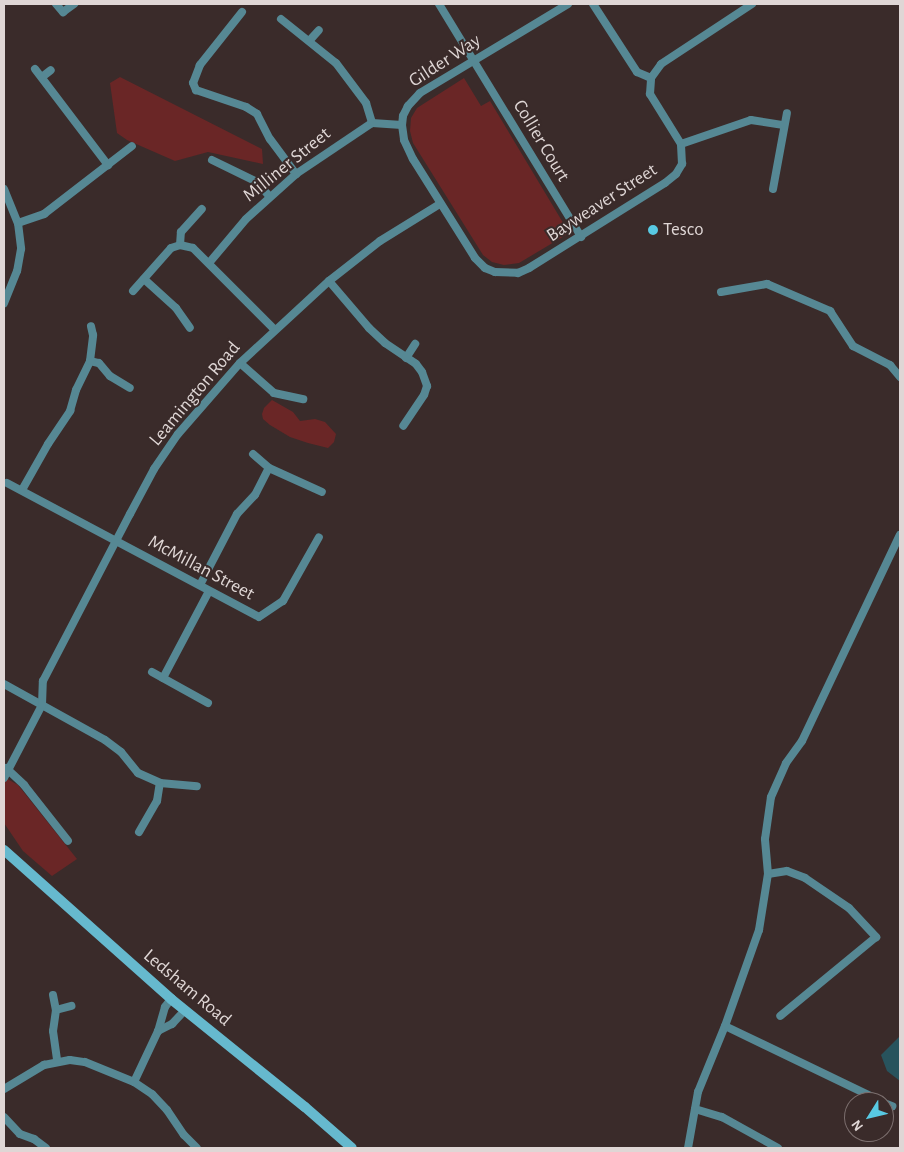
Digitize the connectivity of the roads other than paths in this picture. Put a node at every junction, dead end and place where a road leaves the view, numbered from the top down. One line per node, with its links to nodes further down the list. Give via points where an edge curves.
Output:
1 (56, 4): 2 (street, via 63,12)
2 (74, 4)
3 (439, 4): 11 (street, Collier Court)
4 (568, 4): 11 (street, Gilder Way)
5 (594, 4): 15 (street, via 637,72)
6 (753, 4): 15 (street, via 661,64)
7 (242, 12): 24 (street, via 200,64 193,84 196,90 257,114 270,139)
8 (281, 19): 10 (street)
9 (319, 30): 10 (street)
10 (310, 40): 17 (street, via 336,63 354,85 366,103)
11 (474, 61): 18 (street, Gilder Way, via 413,99 403,116); 31 (street, Collier Court)
12 (35, 68): 14 (street)
13 (51, 70): 14 (street)
14 (42, 77): 23 (street)
15 (650, 78): 20 (street, via 650,94)
16 (787, 113): 19 (street)
17 (372, 123): 18 (street); 24 (street, Milliner Street)
18 (402, 125): 28 (street, via 404,140 413,159)
19 (784, 125): 20 (street, via 751,120); 26 (street)
20 (681, 144): 31 (street, Bayweaver Street, via 682,164 676,174)
21 (132, 146): 23 (street)
22 (212, 160): 27 (street, via 257,182)
23 (108, 165): 30 (street, via 44,214)
24 (296, 174): 27 (street, Milliner Street)
25 (4, 189): 30 (street)
26 (773, 189)
27 (269, 196): 33 (street, Milliner Street)
28 (440, 204): 31 (street, Bayweaver Street, via 475,258 495,272 518,273); 35 (street, Leamington Road, via 380,242)
29 (202, 209): 32 (street, via 181,232)
30 (18, 222): 38 (street, via 20,249 17,271)
31 (581, 237)
32 (180, 245): 33 (street, via 193,248); 34 (street, via 171,248)
33 (208, 263): 41 (street)
34 (144, 279): 36 (street); 40 (street, via 176,308)
35 (329, 281): 41 (street, Leamington Road); 43 (street, via 369,328)
36 (133, 291)
37 (721, 292): 46 (street, via 766,284 830,311 853,346 890,366)
38 (4, 303)
39 (91, 326): 44 (street)
40 (190, 328)
41 (274, 329): 45 (street, Leamington Road)
42 (415, 344): 43 (street)
43 (406, 358): 49 (street, via 422,372 427,386)
44 (90, 361): 47 (street, via 99,363 110,376); 53 (street, via 66,420)
45 (240, 363): 48 (street, via 274,393); 57 (street, Leamington Road, via 178,434 154,469)
46 (900, 377)
47 (130, 388)
48 (303, 399)
49 (403, 426)
50 (253, 454): 51 (street)
51 (269, 468): 54 (street); 58 (street, via 255,495 237,514)
52 (7, 483): 53 (street, McMillan Street)
53 (22, 490): 57 (street, McMillan Street)
54 (322, 492)
55 (900, 535): 72 (street, via 802,741 786,763 771,797 765,839)
56 (319, 537): 59 (street, McMillan Street, via 283,601 259,617)
57 (117, 541): 58 (street, McMillan Street); 64 (street, Leamington Road, via 43,681)
58 (200, 585): 59 (street, McMillan Street)
59 (209, 592): 61 (street)
60 (152, 672): 61 (street)
61 (163, 678): 63 (street)
62 (4, 684): 64 (street)
63 (208, 703)
64 (42, 705): 65 (street, Leamington Road); 67 (street, via 105,740 138,773)
65 (6, 768): 66 (street, Leamington Road); 70 (street)
66 (4, 778)
67 (160, 784): 68 (street); 69 (street, via 157,800)
68 (197, 786)
69 (139, 832)
70 (68, 841)
71 (4, 850): 74 (main road, Ledsham Road)
72 (768, 874): 78 (street, via 787,871 806,878 849,908 876,937); 79 (street, via 760,930)
73 (54, 995): 76 (street)
74 (171, 999): 77 (main road, Ledsham Road); 80 (street, via 165,1007)
75 (70, 1006): 76 (street)
76 (56, 1010): 81 (street, via 53,1031)
77 (185, 1010): 80 (street, via 172,1024); 89 (main road, Ledsham Road)
78 (780, 1016)
79 (725, 1026): 84 (street); 85 (street, via 698,1092)
80 (158, 1031): 82 (street)
81 (57, 1061): 82 (street, via 86,1062); 83 (street)
82 (134, 1082): 88 (street, via 152,1094)
83 (4, 1089)
84 (861, 1092)
85 (695, 1109): 90 (street); 91 (street, via 722,1117)
86 (4, 1117): 87 (street, via 20,1134)
87 (46, 1148)
88 (197, 1148)
89 (352, 1148)
90 (688, 1148)
91 (777, 1148)

